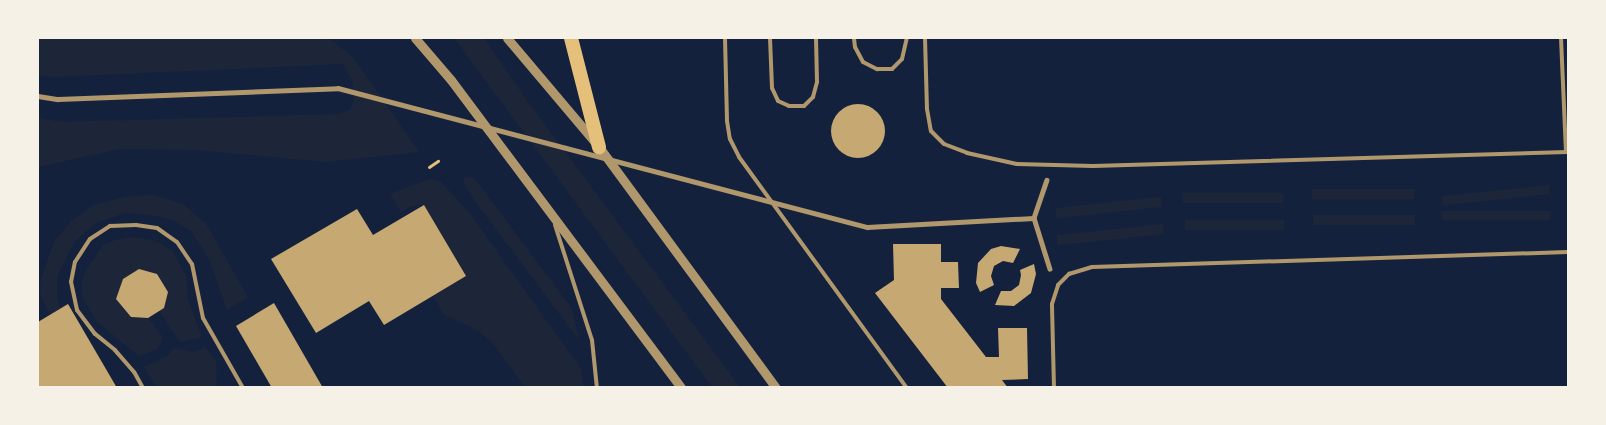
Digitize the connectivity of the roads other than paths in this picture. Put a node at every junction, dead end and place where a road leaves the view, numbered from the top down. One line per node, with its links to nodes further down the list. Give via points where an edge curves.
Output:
1 (415, 38): 15 (street, via 451,80)
2 (508, 38): 12 (street)
3 (571, 38): 12 (highway)
4 (725, 38): 24 (lane, via 728,120 730,139 736,151)
5 (770, 38): 6 (lane, via 772,88 778,101 789,106 804,106 812,97 817,82)
6 (816, 38)
7 (854, 38): 8 (lane, via 862,62 877,69 892,69 902,59)
8 (907, 38)
9 (925, 38): 13 (lane, via 927,109 931,131 944,144 967,153 1017,164 1093,166)
10 (1561, 38): 13 (lane)
11 (38, 96): 16 (street, via 58,99 338,88 867,227)
12 (599, 147): 23 (street)
13 (1567, 152)
14 (1047, 180): 16 (street)
15 (552, 216): 21 (lane, via 592,340); 22 (street)
16 (1034, 218): 18 (street)
17 (1568, 252): 25 (lane, via 1092,267 1069,274 1058,285 1052,304)
18 (1050, 269)
19 (143, 388): 20 (lane, via 134,372 95,334 77,310 71,282 76,262 90,239 110,226 157,228 177,242 192,264 203,318)
20 (243, 388)
21 (597, 388)
22 (681, 388)
23 (776, 388)
24 (907, 388)
25 (1054, 388)

